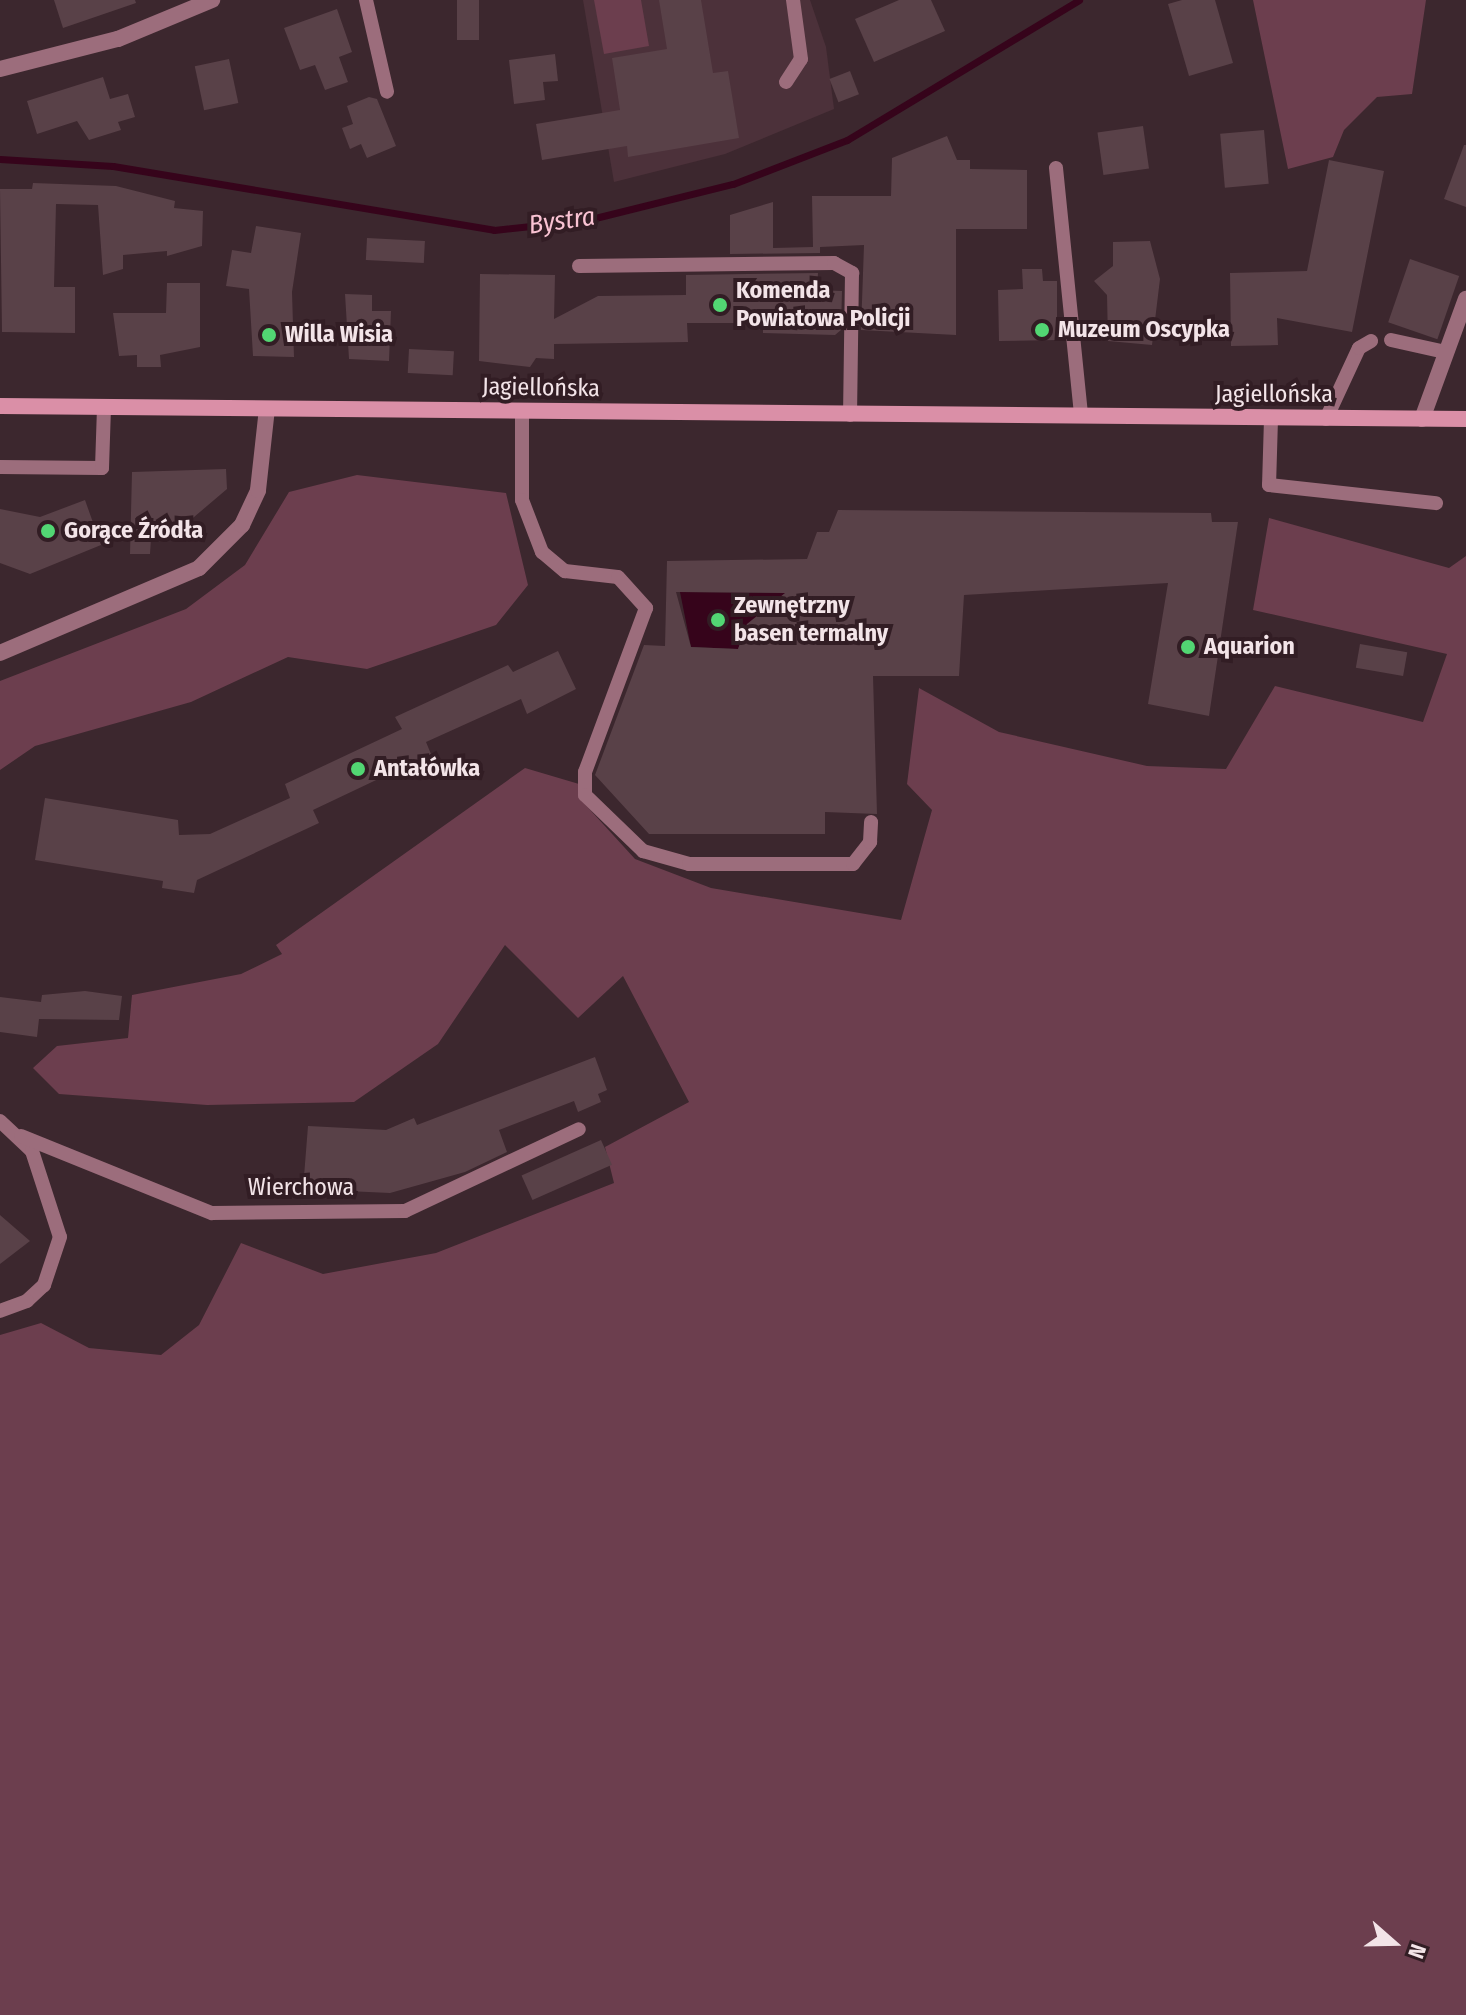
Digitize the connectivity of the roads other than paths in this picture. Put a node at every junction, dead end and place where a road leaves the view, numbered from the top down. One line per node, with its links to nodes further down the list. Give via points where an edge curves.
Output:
1 (212, 0): 4 (street, via 118,39)
2 (366, 0): 6 (lane)
3 (793, 0): 5 (lane, via 801,59)
4 (0, 69)
5 (786, 82)
6 (387, 92)
7 (1056, 168): 18 (lane)
8 (579, 266): 17 (lane, via 834,263 852,273)
9 (1466, 299): 12 (street)
10 (1391, 340): 12 (lane)
11 (1371, 341): 20 (lane, via 1359,348)
12 (1445, 352): 21 (street)
13 (0, 406): 14 (street, Jagiellońska)
14 (104, 407): 15 (street, Jagiellońska); 23 (lane, via 102,468)
15 (267, 409): 16 (street, Jagiellońska); 25 (street, via 258,490 242,525 199,568)
16 (522, 412): 17 (street, Jagiellońska); 26 (lane, via 522,500 542,552 565,571 618,577 646,608 585,772 585,795 643,851 689,864 853,864 870,842)
17 (850, 415): 18 (street, Jagiellońska)
18 (1081, 416): 19 (street, Jagiellońska)
19 (1271, 419): 20 (street, Jagiellońska); 24 (lane, via 1269,485)
20 (1326, 419): 21 (street, Jagiellońska)
21 (1422, 419): 22 (street, Jagiellońska)
22 (1466, 419)
23 (0, 467)
24 (1436, 503)
25 (0, 653)
26 (871, 822)
27 (0, 1121): 29 (lane, Wierchowa)
28 (579, 1129): 29 (lane, Wierchowa, via 405,1211 212,1213)
29 (21, 1136): 30 (lane, Wierchowa, via 55,1208 60,1237 44,1285 27,1301)
30 (0, 1311)

